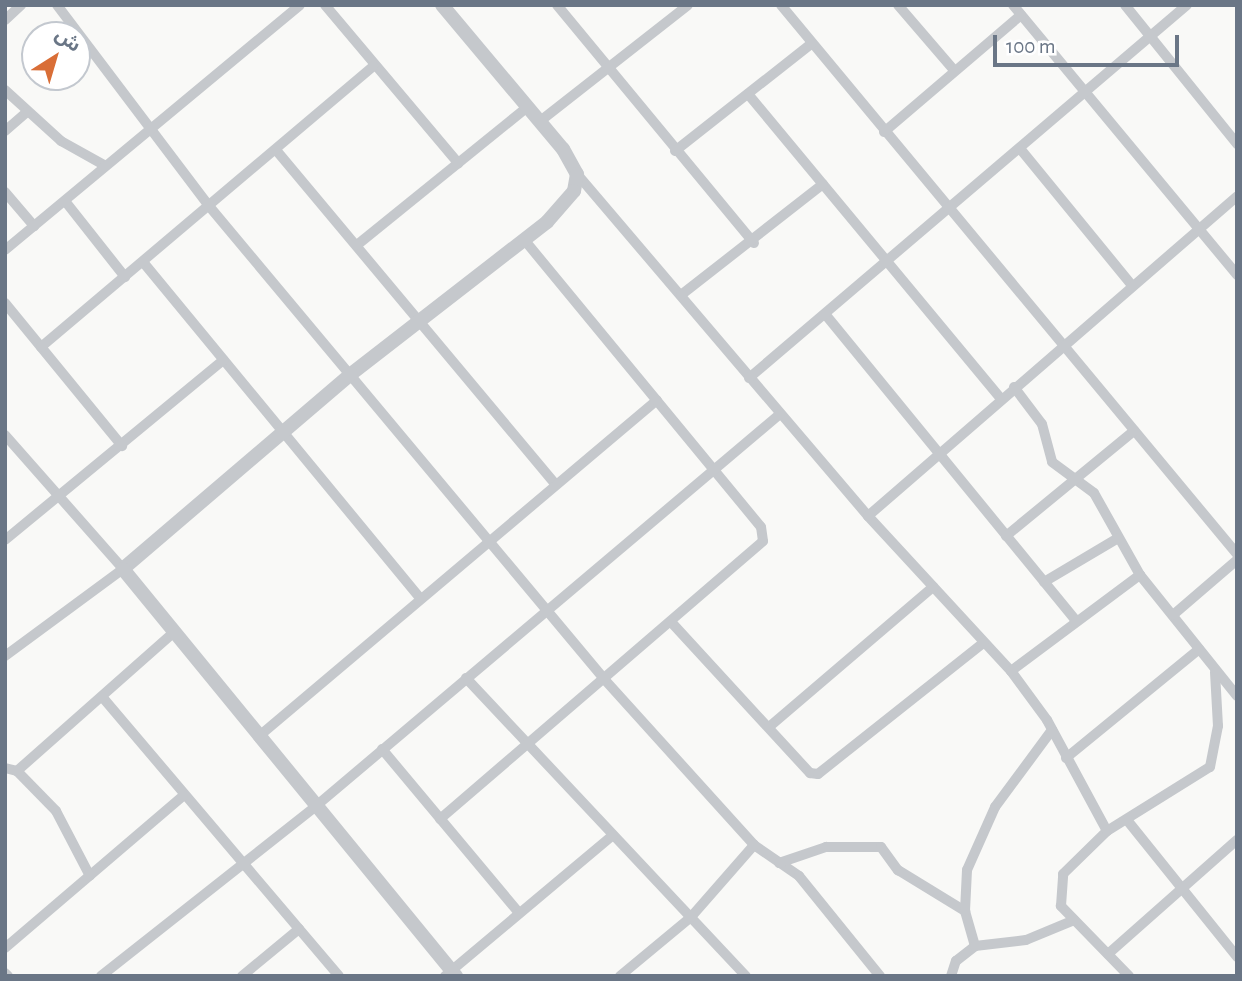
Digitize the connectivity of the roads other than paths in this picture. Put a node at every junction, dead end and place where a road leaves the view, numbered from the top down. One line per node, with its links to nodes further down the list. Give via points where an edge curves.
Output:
1 (21, 5): 15 (street)
2 (57, 5): 28 (street)
3 (300, 5): 28 (street)
4 (325, 5): 18 (street)
5 (442, 5): 24 (street)
6 (557, 5): 19 (street)
7 (688, 5): 13 (street)
8 (781, 5): 17 (street)
9 (898, 5): 20 (street)
10 (1013, 5): 14 (street)
11 (1125, 5): 16 (street)
12 (1187, 5): 16 (street)
13 (674, 9): 19 (street)
14 (1021, 15): 20 (street); 23 (street)
15 (5, 20)
16 (1150, 35): 23 (street); 30 (street)
17 (811, 44): 22 (street); 29 (street)
18 (373, 66): 31 (street); 34 (street)
19 (610, 69): 26 (street); 32 (street)
20 (954, 70): 29 (street)
21 (5, 90): 25 (street)
22 (748, 94): 32 (street); 37 (street)
23 (1087, 95): 33 (street); 44 (street)
24 (526, 108): 26 (street); 34 (street)
25 (27, 112): 27 (street); 35 (street)
26 (539, 122): 36 (street)
27 (5, 131)
28 (149, 131): 35 (street); 41 (street)
29 (884, 132): 42 (street)
30 (1237, 144)
31 (276, 150): 41 (street); 47 (street)
32 (675, 151): 46 (street)
33 (1022, 151): 42 (street); 53 (street)
34 (458, 163): 47 (street)
35 (106, 166): 40 (street)
36 (577, 174): 45 (street, via 568,199); 54 (street)
37 (823, 184): 46 (street); 50 (street)
38 (5, 192): 43 (street)
39 (1237, 196): 44 (street)
40 (65, 201): 43 (street); 52 (street)
41 (209, 206): 49 (street); 61 (street)
42 (950, 210): 50 (street); 58 (street)
43 (34, 226): 48 (street)
44 (1196, 228): 51 (street); 53 (street)
45 (524, 239): 57 (street); 65 (street)
46 (754, 243): 54 (street)
47 (357, 245): 57 (street)
48 (5, 250)
49 (143, 262): 52 (street); 60 (street)
50 (886, 264): 56 (street); 64 (street)
51 (1237, 275)
52 (125, 277): 59 (street)
53 (1131, 284): 58 (street)
54 (681, 295): 62 (street)
55 (5, 303): 59 (street)
56 (825, 314): 62 (street); 71 (street)
57 (418, 320): 61 (street); 74 (street)
58 (1062, 345): 63 (street); 67 (street)
59 (41, 347): 70 (street)
60 (223, 360): 69 (street); 70 (street)
61 (351, 374): 69 (street); 80 (street)
62 (749, 378): 66 (street)
63 (1014, 387): 64 (street); 73 (street, via 1042,424 1052,462)
64 (1001, 399): 71 (street)
65 (657, 400): 72 (street); 74 (street)
66 (780, 414): 72 (street); 76 (street)
67 (1134, 432): 73 (street); 81 (street)
68 (5, 435): 75 (street)
69 (282, 435): 83 (street); 87 (street)
70 (122, 446): 75 (street)
71 (938, 455): 76 (street); 77 (street)
72 (714, 469): 88 (street); 91 (street, via 761,527 763,541)
73 (1079, 476): 77 (street); 78 (street)
74 (555, 484): 80 (street)
75 (58, 500): 79 (street); 83 (street)
76 (869, 516): 86 (street)
77 (1006, 536): 85 (street)
78 (1118, 538): 84 (street); 85 (street)
79 (5, 540)
80 (490, 540): 87 (street); 88 (street)
81 (1237, 554)
82 (1237, 560): 89 (street)
83 (123, 569): 92 (street); 95 (street)
84 (1140, 575): 89 (street); 90 (street)
85 (1044, 582): 90 (street)
86 (933, 587): 93 (street); 102 (street)
87 (420, 598): 104 (street)
88 (549, 609): 98 (street); 99 (street)
89 (1173, 615): 94 (street)
90 (1076, 621): 96 (street)
91 (672, 623): 99 (street); 102 (street)
92 (175, 631): 101 (street); 104 (street)
93 (983, 643): 96 (street); 102 (street, via 818,774)
94 (1199, 649): 97 (street); 107 (street)
95 (6, 655)
96 (1012, 671): 103 (street)
97 (1215, 672): 100 (street); 112 (street, via 1218,726 1210,767)
98 (466, 678): 105 (street); 106 (street)
99 (606, 680): 105 (street); 116 (street)
100 (1237, 696)
101 (104, 699): 108 (street); 109 (street)
102 (769, 727)
103 (1052, 730): 107 (street); 121 (street, via 988,819 967,870)
104 (258, 737): 110 (street)
105 (528, 744): 111 (street); 114 (street)
106 (382, 749): 110 (street); 111 (street)
107 (1066, 758): 113 (street)
108 (11, 769): 119 (street, via 56,811)
109 (183, 796): 117 (street); 119 (street)
110 (316, 806): 117 (street); 130 (street)
111 (440, 819): 122 (street)
112 (1127, 820): 113 (street); 120 (street)
113 (1107, 831): 124 (street, via 1063,874 1058,895)
114 (613, 835): 122 (street); 123 (street)
115 (1237, 840): 120 (street)
116 (754, 845): 118 (street); 123 (street)
117 (243, 859): 125 (street); 131 (street)
118 (779, 863): 121 (street, via 826,846 881,847 898,870); 136 (street, via 799,876)
119 (90, 876): 127 (street)
120 (1180, 889): 128 (street); 129 (street)
121 (965, 911): 126 (street)
122 (519, 913): 130 (street)
123 (691, 917): 134 (street); 135 (street)
124 (1074, 920): 126 (street, via 1026,940); 128 (street)
125 (299, 929): 132 (street); 133 (street)
126 (975, 946): 137 (street, via 956,961)
127 (5, 948)
128 (1108, 954): 138 (street)
129 (1237, 957)
130 (451, 974)
131 (101, 976)
132 (242, 976)
133 (339, 976)
134 (620, 976)
135 (746, 976)
136 (880, 976)
137 (951, 976)
138 (1129, 976)

